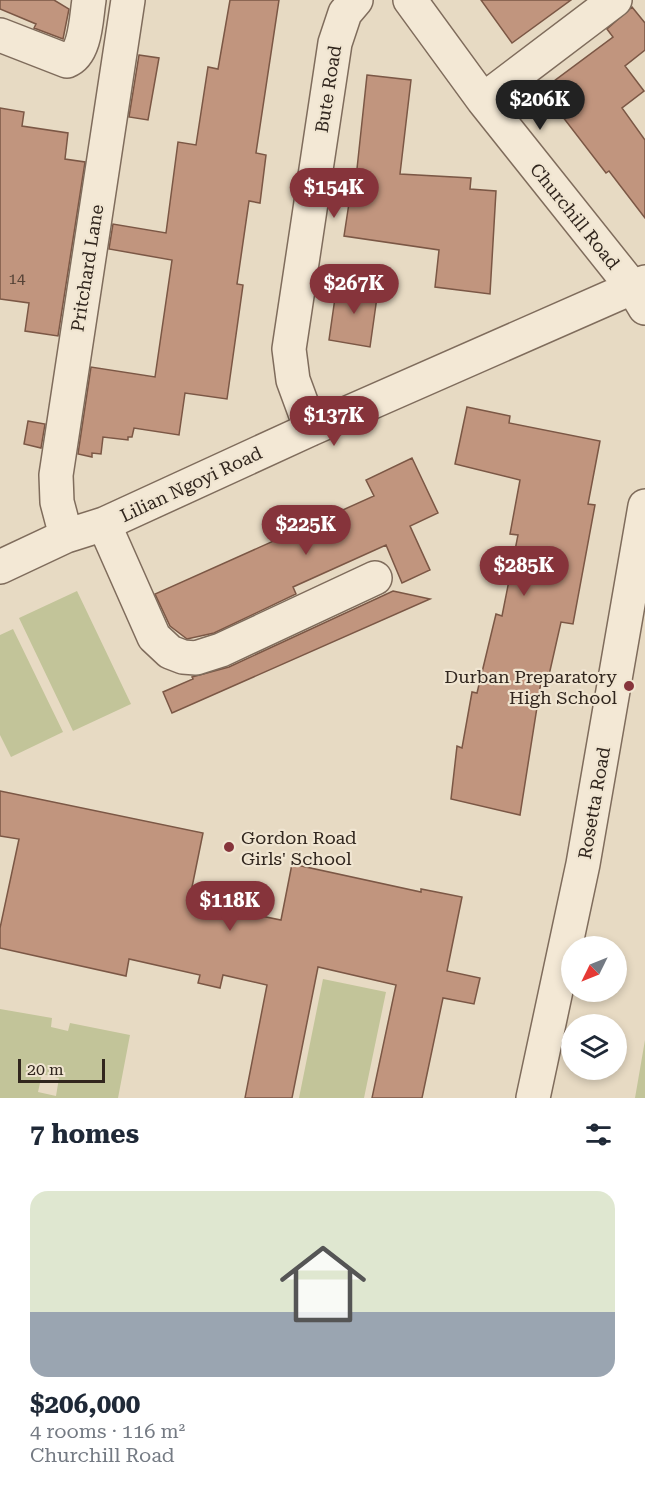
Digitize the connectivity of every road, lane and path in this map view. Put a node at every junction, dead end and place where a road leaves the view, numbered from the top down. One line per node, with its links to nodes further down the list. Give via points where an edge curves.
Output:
1 (89, 0): 6 (street, via 80,52 74,59 67,61)
2 (128, 0): 12 (street, Pritchard Lane, via 56,475 57,502)
3 (356, 0): 9 (street, Bute Road, via 345,13 335,43 289,349 292,380)
4 (411, 0): 7 (street, Churchill Road)
5 (615, 0): 7 (street)
6 (0, 35)
7 (483, 100): 8 (street, Churchill Road)
8 (641, 293): 9 (street, Lilian Ngoyi Road)
9 (311, 429): 11 (street, Lilian Ngoyi Road)
10 (645, 506): 15 (street, Rosetta Road, via 583,864)
11 (104, 524): 12 (street, Lilian Ngoyi Road); 14 (street, via 154,637 170,652 183,657 196,658 221,650)
12 (66, 536): 13 (street, Lilian Ngoyi Road)
13 (0, 567)
14 (375, 578)
15 (533, 1098)

